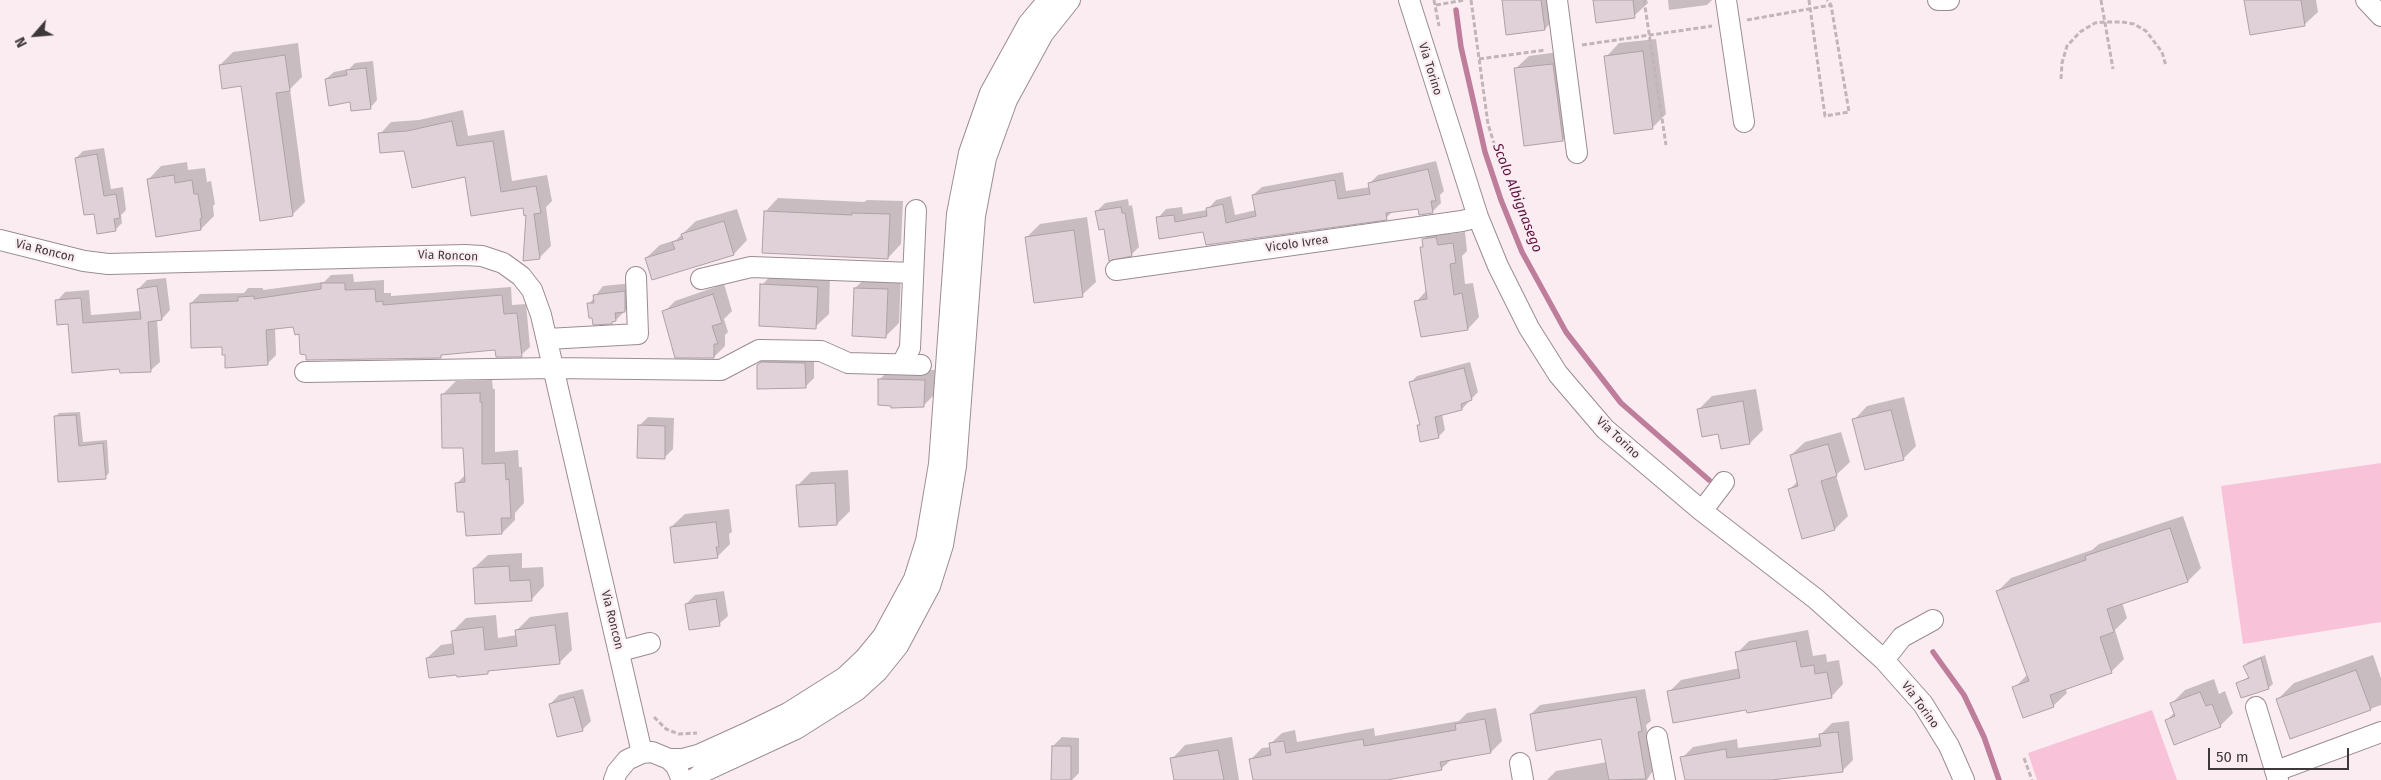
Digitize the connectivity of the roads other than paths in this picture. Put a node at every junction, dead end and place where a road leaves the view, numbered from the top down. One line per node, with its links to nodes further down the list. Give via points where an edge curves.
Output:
1 (1048, 0): 32 (street, via 1028,24 990,93 969,153 958,214 939,464 926,541 914,579 883,636 845,677 751,731 698,755)
2 (1070, 0): 36 (street, via 1043,34 1007,100 986,158 975,216 956,466 944,546 930,586 898,646 856,691 796,729 705,771)
3 (1557, 0): 11 (street)
4 (1726, 0): 10 (street)
5 (1938, 0): 6 (street)
6 (1949, 0)
7 (2366, 0): 9 (street)
8 (1411, 5): 13 (street, Via Torino)
9 (2381, 16)
10 (1744, 122)
11 (1577, 153)
12 (916, 210): 16 (street)
13 (1478, 216): 15 (street, Vicolo Ivrea, via 1462,221); 23 (street, Via Torino, via 1498,266 1529,328 1558,374 1605,429)
14 (0, 240): 19 (street, Via Roncon, via 108,264 435,254 482,256 503,263 521,276 532,290)
15 (1116, 270)
16 (913, 273): 18 (street, via 751,267); 20 (street, via 911,364 848,363 821,351 759,350 721,370)
17 (636, 277): 19 (street, via 638,334)
18 (701, 279)
19 (547, 339): 20 (street, Via Roncon)
20 (553, 368): 21 (street); 26 (street, Via Roncon)
21 (305, 372)
22 (1724, 482): 23 (street)
23 (1702, 511): 27 (street, Via Torino, via 1816,599)
24 (1933, 620): 27 (street, via 1902,637)
25 (650, 642): 26 (street)
26 (620, 651): 31 (street, Via Roncon)
27 (1884, 660): 38 (street, Via Torino, via 1923,704 1949,746)
28 (2256, 707): 33 (street)
29 (2381, 732): 33 (street)
30 (1657, 737): 37 (street)
31 (642, 753): 32 (street, via 652,752); 34 (street, via 627,760 616,772)
32 (669, 759): 35 (street)
33 (2277, 776)
34 (614, 780)
35 (682, 780)
36 (693, 780)
37 (1665, 780)
38 (1964, 780)

